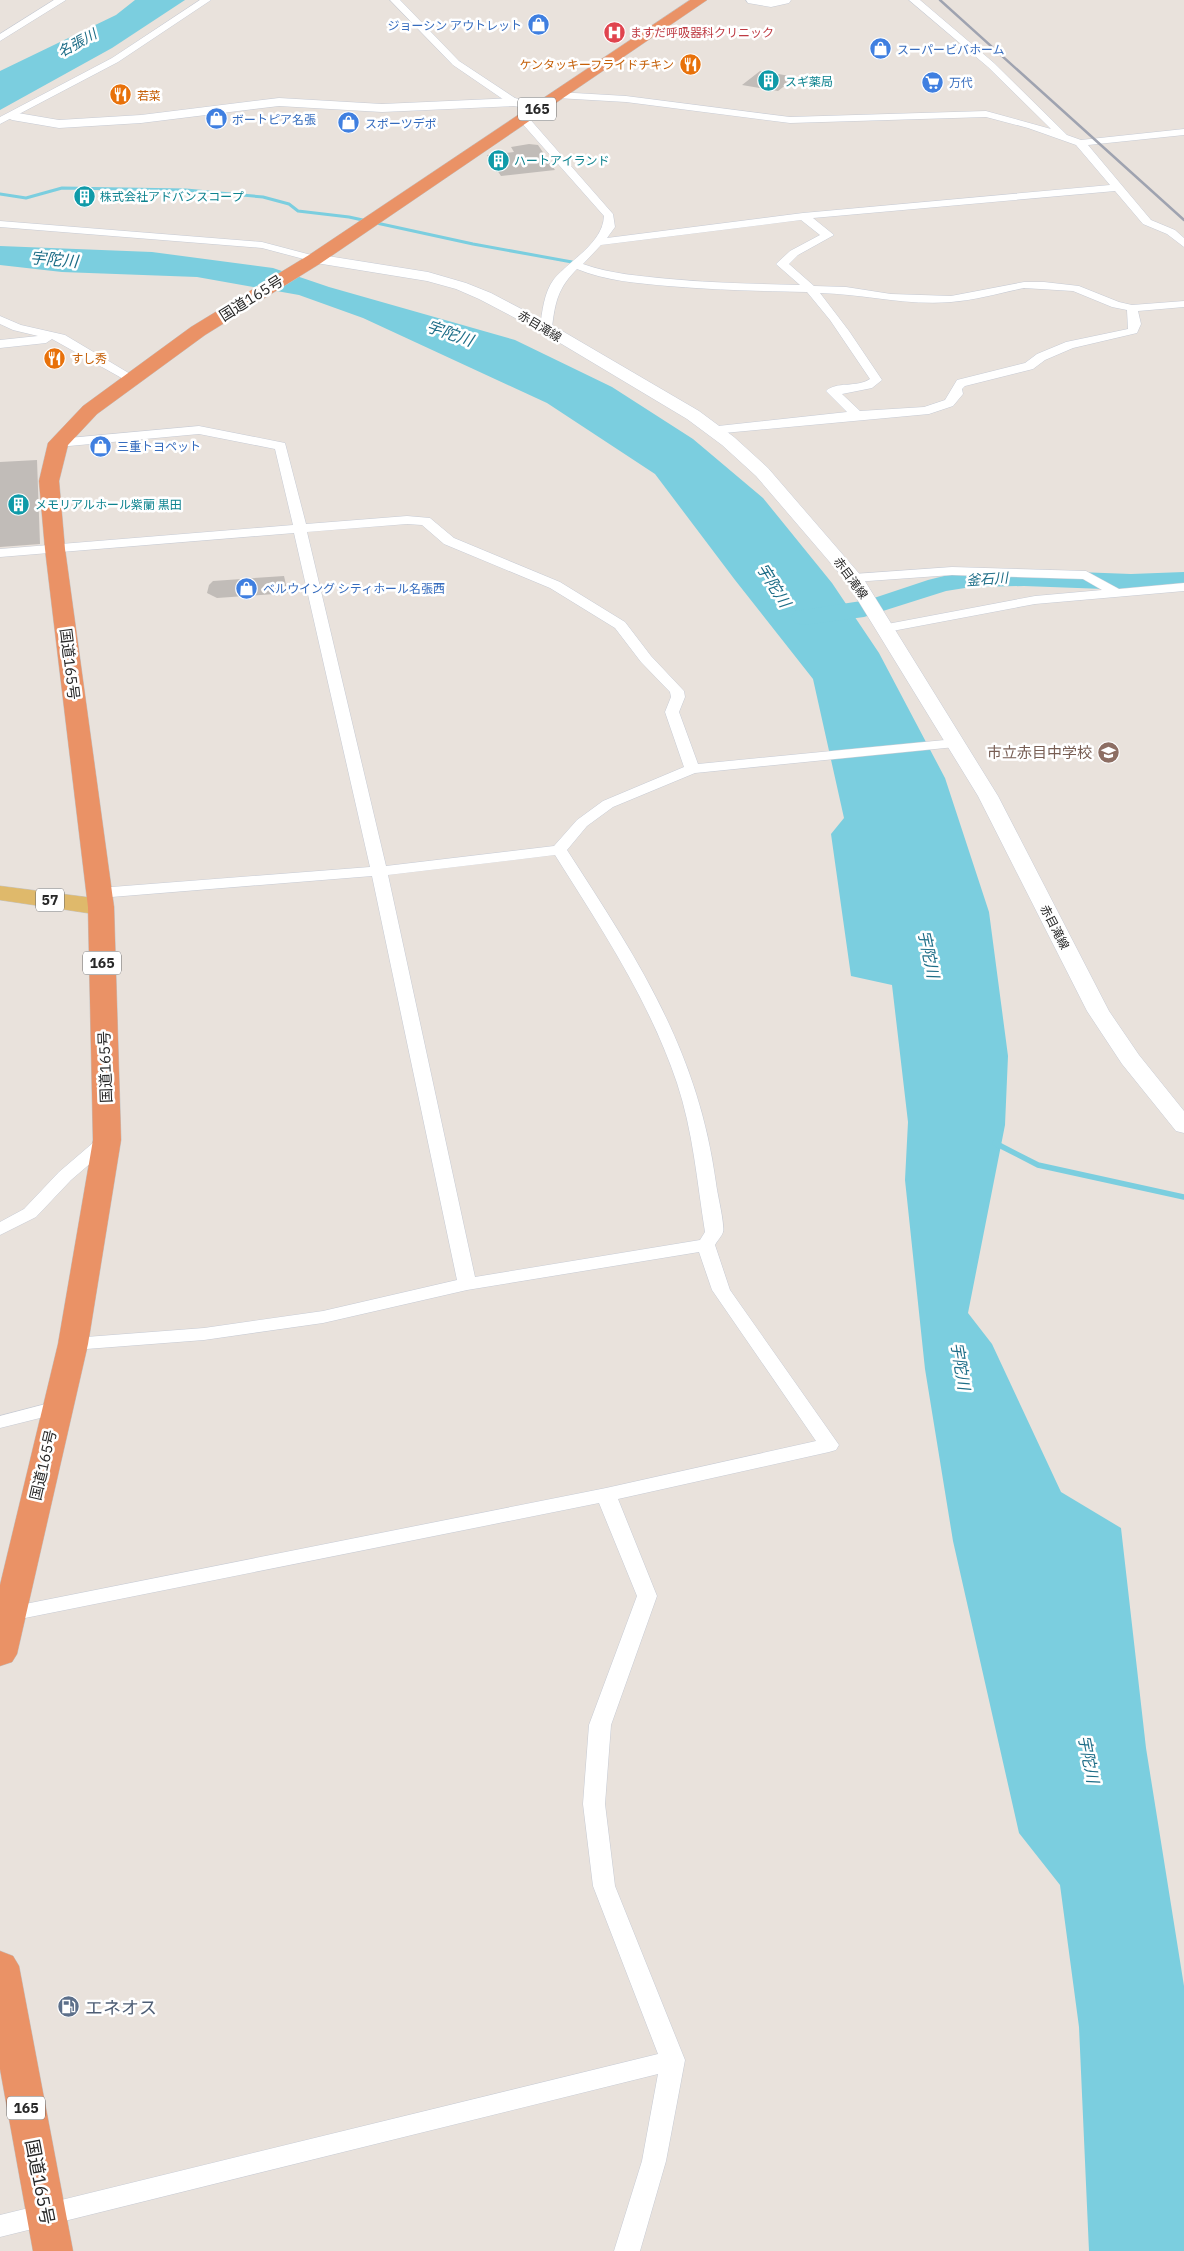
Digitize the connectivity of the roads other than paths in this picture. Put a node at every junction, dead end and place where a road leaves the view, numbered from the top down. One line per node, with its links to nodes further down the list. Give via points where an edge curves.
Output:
1 (61, 0): 8 (street)
2 (206, 0): 13 (street, via 115,60)
3 (395, 0): 10 (street, via 456,63)
4 (700, 0): 9 (highway, 国道165号 / 165)
5 (752, 0): 6 (main road, via 771,3)
6 (786, 0)
7 (914, 0): 15 (street, via 991,65)
8 (0, 38)
9 (557, 95): 11 (highway, 国道165号 / 165); 15 (street, via 790,120 986,114)
10 (514, 102): 11 (main road); 13 (main road, via 382,108 273,103 141,119 59,124)
11 (540, 107): 12 (highway, 国道165号 / 165)
12 (524, 118): 20 (street, via 609,216 610,227); 22 (highway, 国道165号 / 165)
13 (6, 119)
14 (1184, 132): 16 (street)
15 (1066, 138): 16 (street)
16 (1080, 144): 17 (street)
17 (1117, 188): 18 (street); 21 (street, via 1147,222 1170,232)
18 (803, 216): 20 (street); 24 (street, via 828,235 794,253 782,264 800,277)
19 (0, 224): 22 (street, via 262,245)
20 (598, 242): 23 (street)
21 (1184, 244)
22 (310, 261): 28 (main road, 赤目滝線, via 386,270 461,286); 31 (highway, 国道165号 / 165, via 198,331)
23 (576, 265): 24 (street, via 630,279 754,289); 28 (street, via 558,282)
24 (808, 288): 26 (street, via 891,297 951,299 1024,285 1044,285 1075,288); 32 (street, via 838,323 876,380 873,384 832,390)
25 (1184, 304): 26 (street)
26 (1132, 308): 32 (street, via 1133,331 1070,344 1029,366 961,382 950,402 938,407 925,411)
27 (0, 320): 29 (street, via 17,328)
28 (546, 328): 33 (main road, 赤目滝線)
29 (61, 338): 30 (street); 31 (street)
30 (0, 344)
31 (131, 378): 34 (highway, 国道165号 / 165, via 90,410)
32 (856, 415): 33 (street)
33 (713, 430): 38 (main road, 赤目滝線, via 762,472)
34 (58, 443): 35 (street, via 199,430 281,446); 36 (highway, 国道165号 / 165, via 49,481)
35 (299, 530): 36 (street); 43 (street, via 425,521 450,541 555,585 620,625 646,659 677,691 672,712); 45 (street)
36 (55, 548): 37 (street); 47 (highway, 国道165号 / 165)
37 (0, 553)
38 (854, 578): 40 (street, via 952,572 1090,576); 41 (main road, 赤目滝線)
39 (1184, 588): 40 (street)
40 (1112, 590): 41 (street)
41 (876, 613): 42 (main road, 赤目滝線)
42 (950, 743): 43 (street); 48 (main road, 赤目滝線, via 988,796 1098,1011 1130,1059)
43 (692, 769): 44 (street, via 608,804 582,823)
44 (559, 850): 45 (street); 51 (street, via 617,941 677,1060 696,1120 714,1232)
45 (379, 871): 47 (street); 52 (street)
46 (0, 893): 47 (main road, 57)
47 (100, 900): 49 (highway, 国道165号 / 165)
48 (1184, 1126)
49 (108, 1140): 50 (street, via 65,1176 30,1213); 53 (highway, 国道165号 / 165)
50 (0, 1229)
51 (706, 1246): 52 (street); 56 (street, via 722,1290 829,1446)
52 (467, 1284): 53 (street, via 293,1321 204,1334)
53 (73, 1344): 54 (highway, 国道165号 / 165)
54 (57, 1407): 55 (street); 57 (highway, 国道165号 / 165)
55 (0, 1422)
56 (606, 1495): 57 (street); 60 (street, via 647,1596 600,1725 594,1804 604,1886)
57 (4, 1616): 58 (highway, 国道165号 / 165)
58 (0, 1654)
59 (0, 1966): 61 (highway, 国道165号 / 165)
60 (674, 2060): 61 (street); 64 (street, via 654,2161)
61 (46, 2214): 62 (street); 63 (highway, 国道165号 / 165)
62 (0, 2226)
63 (53, 2251)
64 (626, 2251)

